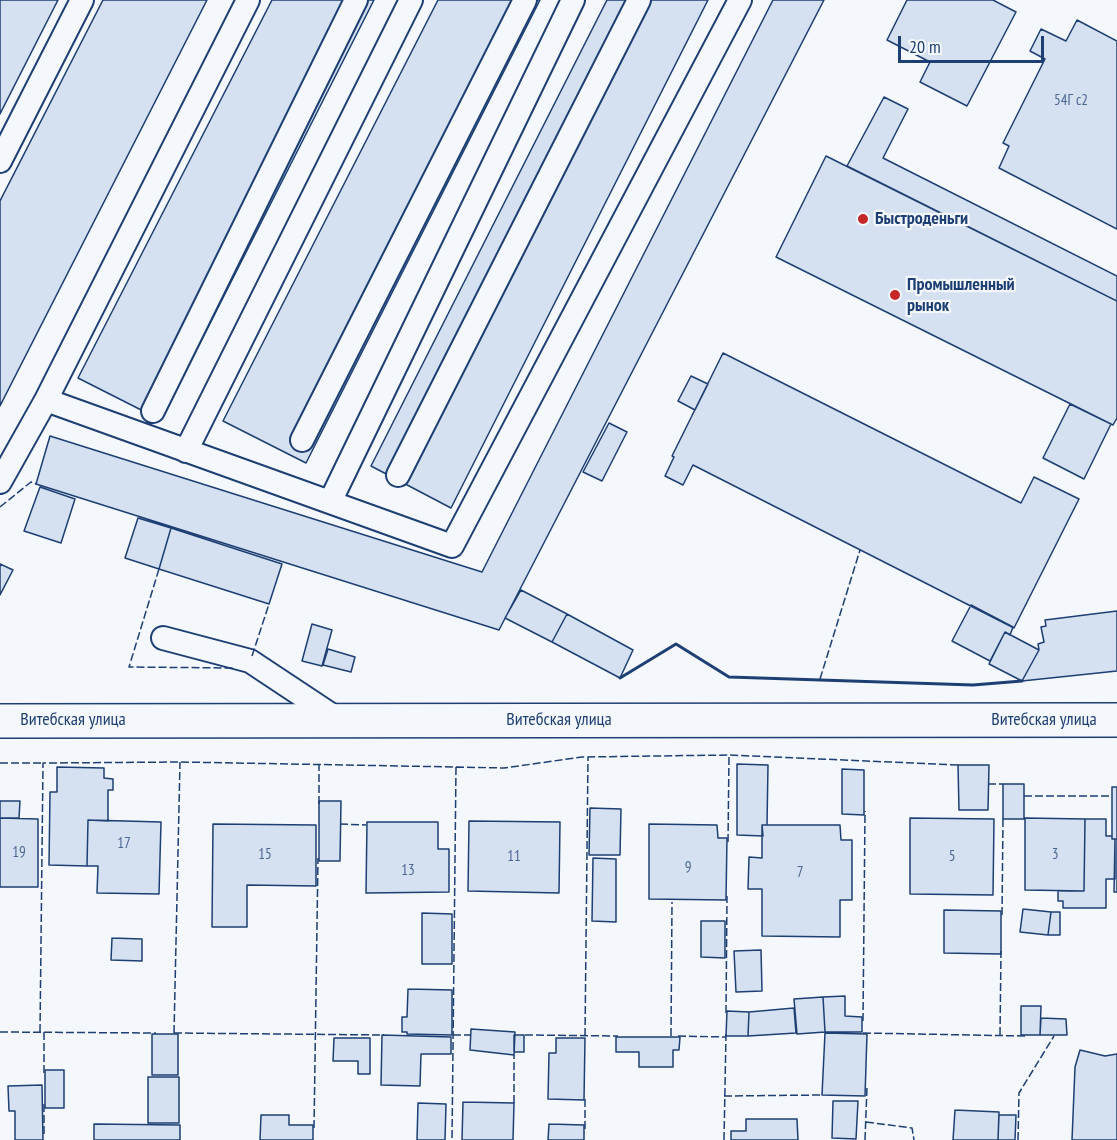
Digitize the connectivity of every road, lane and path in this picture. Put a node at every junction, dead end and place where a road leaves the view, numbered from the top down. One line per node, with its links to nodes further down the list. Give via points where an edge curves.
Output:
1 (82, 0): 9 (lane)
2 (248, 0): 10 (lane)
3 (356, 0): 11 (lane)
4 (411, 0): 13 (lane)
5 (525, 0): 12 (lane)
6 (573, 0): 16 (lane)
7 (639, 0): 14 (lane)
8 (740, 0): 16 (lane, via 452,546)
9 (0, 161)
10 (45, 400): 13 (lane); 15 (lane)
11 (153, 411)
12 (302, 440)
13 (186, 451): 16 (lane)
14 (398, 475)
15 (0, 482)
16 (330, 502)
17 (163, 638): 18 (lane, via 250,662)
18 (339, 720): 19 (street, Витебская улица); 20 (street, Витебская улица)
19 (1117, 720)
20 (0, 721)

